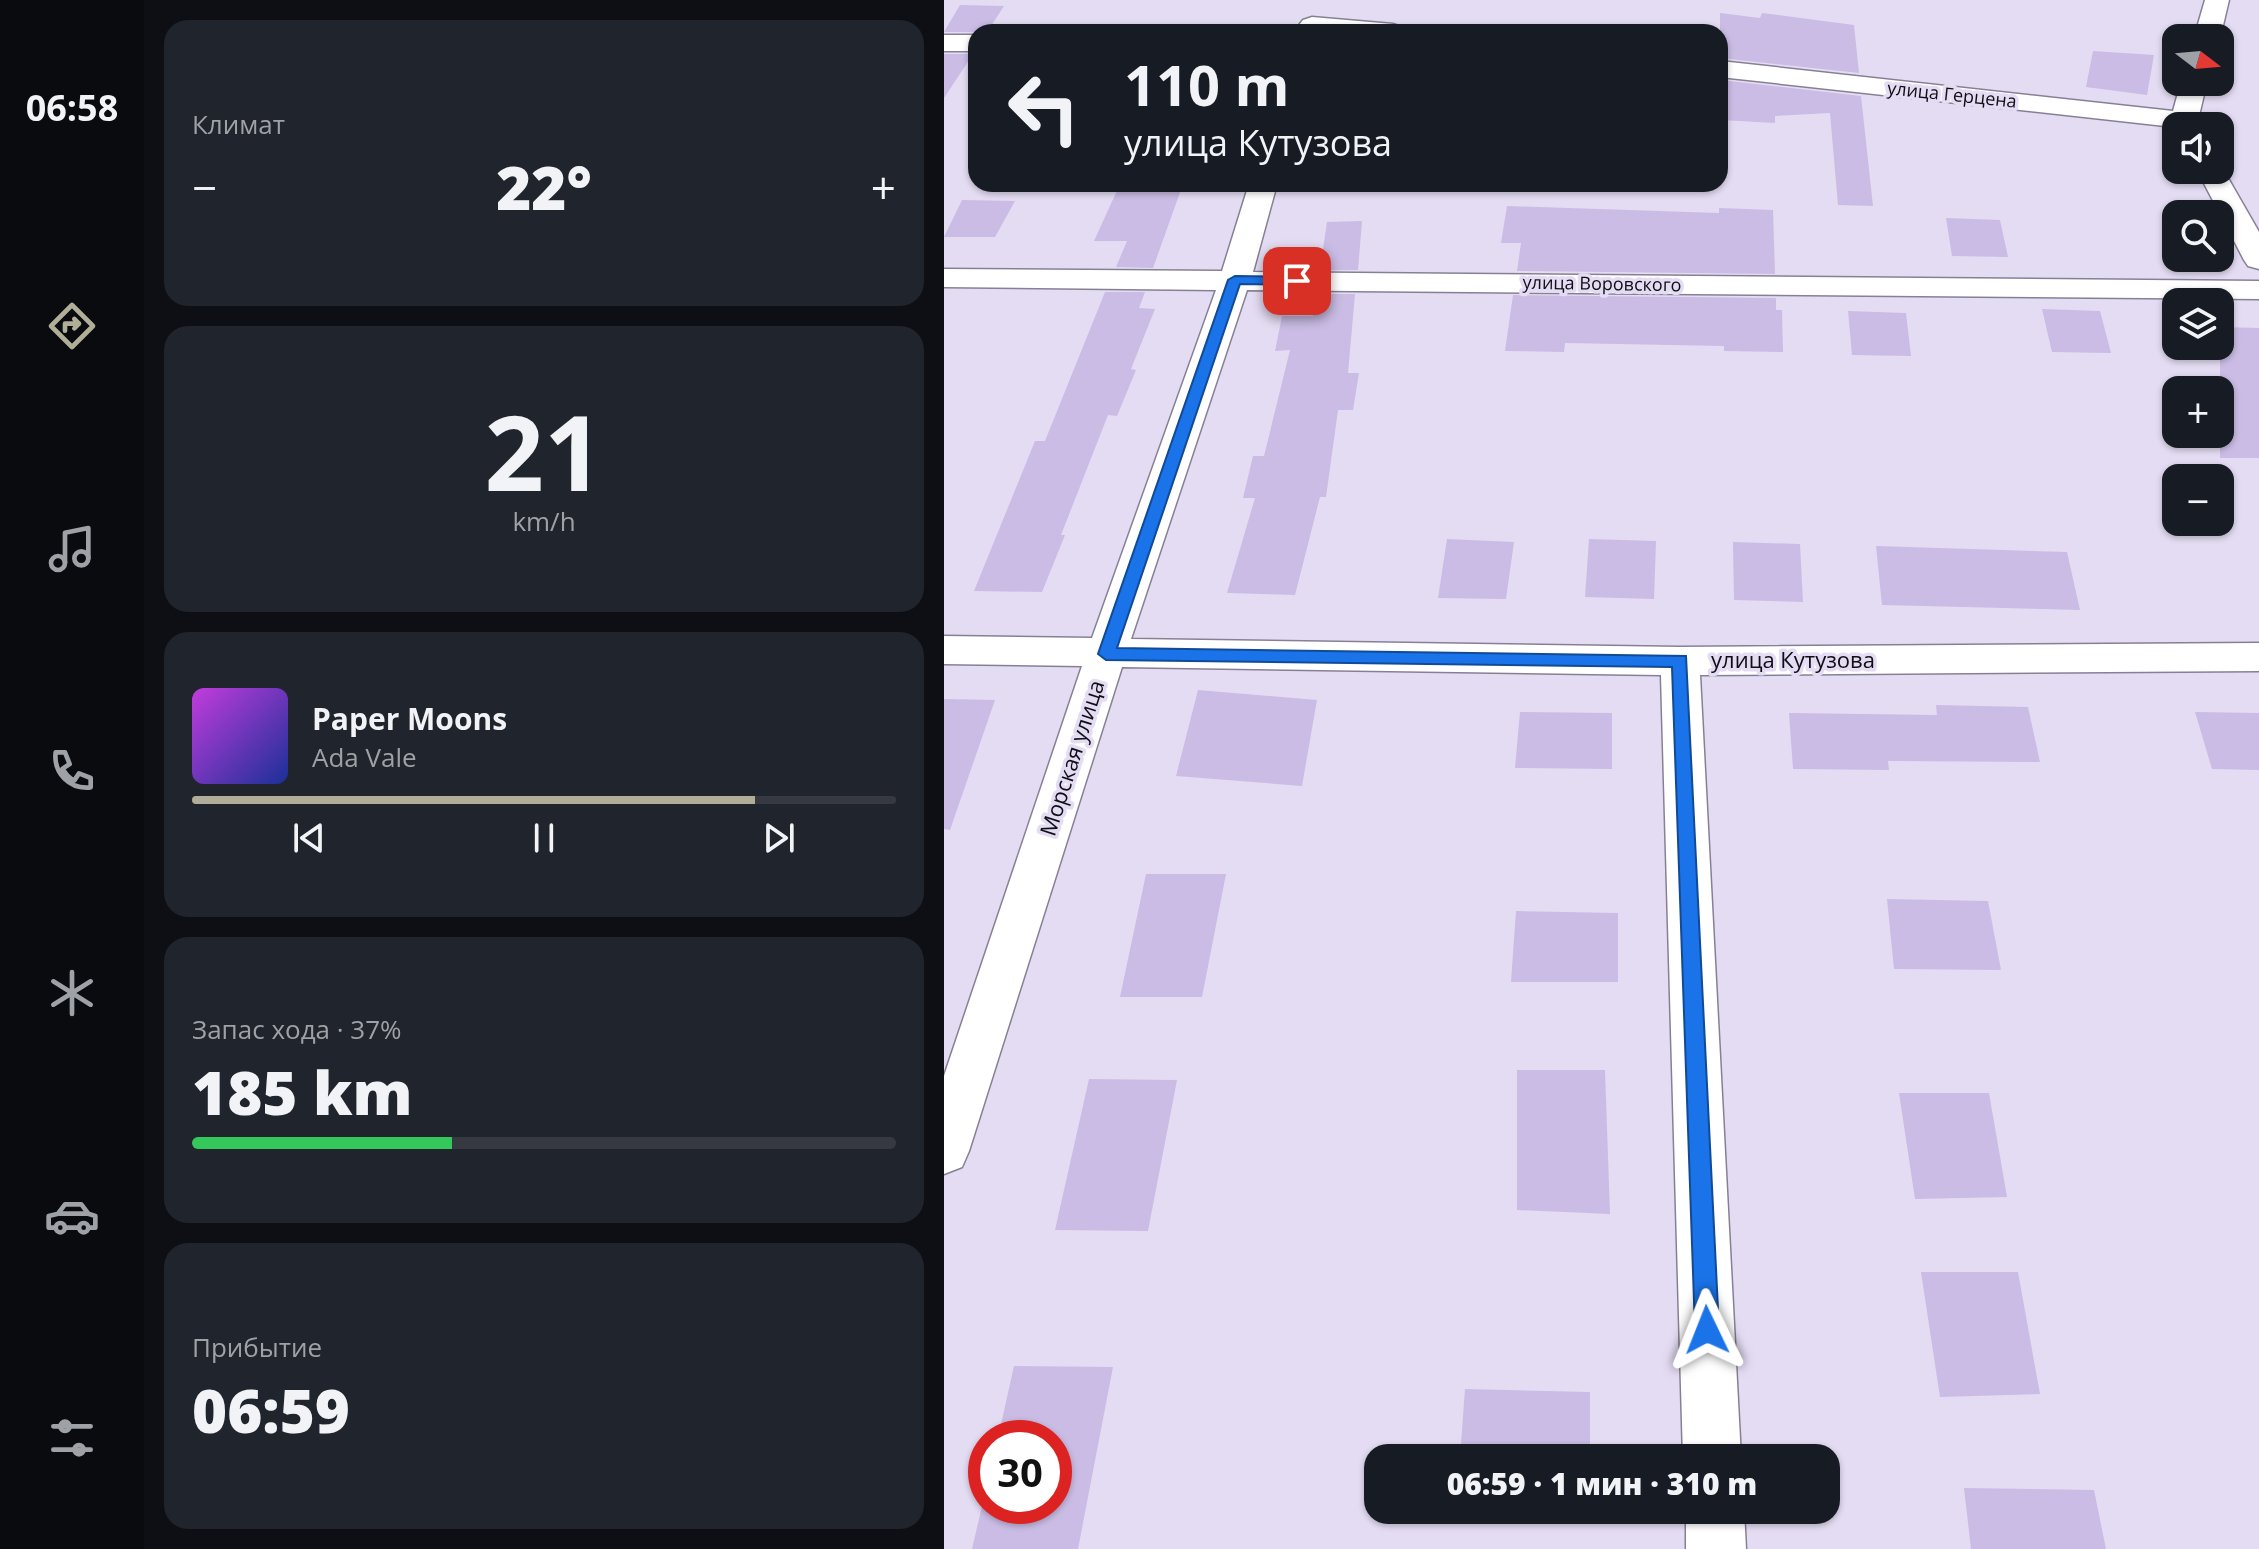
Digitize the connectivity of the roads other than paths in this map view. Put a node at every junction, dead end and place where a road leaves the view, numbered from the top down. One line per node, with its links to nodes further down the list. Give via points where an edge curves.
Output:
1 (2217, 0): 4 (street)
2 (1316, 14): 3 (street)
3 (1359, 24)
4 (2211, 24)
5 (944, 43): 6 (street)
6 (968, 43)
7 (1728, 70): 8 (street, улица Герцена)
8 (2162, 120)
9 (2218, 184): 11 (street)
10 (1261, 192): 13 (street, Морская улица)
11 (2259, 260)
12 (944, 278): 13 (street, улица Воровского)
13 (1235, 280): 14 (street, улица Воровского); 16 (street, Морская улица)
14 (2259, 290)
15 (944, 650): 16 (street, улица Кутузова)
16 (1106, 654): 18 (street, улица Кутузова); 19 (street, Морская улица)
17 (2259, 657): 18 (street, улица Кутузова)
18 (1680, 661): 20 (street)
19 (944, 1151)
20 (1711, 1444)
21 (1715, 1524): 22 (street)
22 (1716, 1549)

